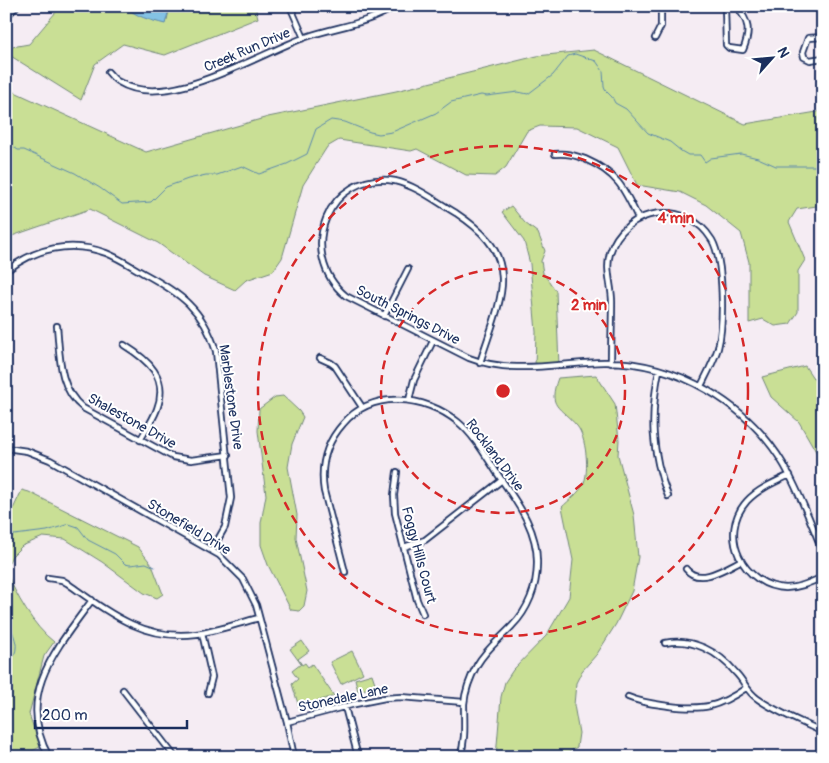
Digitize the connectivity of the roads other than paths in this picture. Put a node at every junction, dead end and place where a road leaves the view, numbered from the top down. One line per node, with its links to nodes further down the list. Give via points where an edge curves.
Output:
1 (17, 6): 7 (street)
2 (290, 6): 9 (street)
3 (396, 6): 9 (street, Creek Run Drive, via 373,19)
4 (661, 6): 10 (street, via 661,26)
5 (725, 6): 6 (street, via 726,45 743,50 748,22)
6 (736, 6)
7 (10, 13)
8 (823, 37): 11 (street, via 808,38 803,52 807,59)
9 (304, 38): 12 (street, Creek Run Drive, via 175,90 133,88 118,82)
10 (655, 38)
11 (823, 58)
12 (108, 72)
13 (555, 154): 14 (street, via 571,154 608,171 619,183)
14 (638, 218): 22 (street, via 616,240 608,262 612,301); 25 (street, via 660,213 684,216 703,229 716,248 720,267 720,335 714,360)
15 (408, 269): 17 (street)
16 (6, 271): 30 (street, Marblestone Drive, via 43,251 85,248 116,258 183,298 206,326 216,351)
17 (384, 316): 19 (street, South Springs Drive); 23 (street, South Springs Drive, via 337,288 324,267 320,244 325,219 339,199 360,185 385,180 405,184 433,199 475,226 494,249 501,269 502,290)
18 (57, 326): 28 (street, Shalestone Drive, via 68,393 83,408)
19 (433, 341): 23 (street, South Springs Drive); 26 (street, via 414,380)
20 (124, 345): 28 (street, via 148,362 160,384 158,408)
21 (320, 358): 27 (street, via 335,366)
22 (611, 362): 23 (street, South Springs Drive, via 521,368); 24 (street, South Springs Drive)
23 (480, 363)
24 (659, 370): 25 (street, South Springs Drive); 34 (street, via 653,406 653,438)
25 (701, 386): 32 (street, South Springs Drive, via 753,425)
26 (409, 400): 27 (street, Rockland Drive, via 382,401); 33 (street, Rockland Drive, via 436,408 458,423 472,437)
27 (362, 407): 40 (street, Rockland Drive, via 335,433 323,467 324,491)
28 (140, 440): 30 (street, Shalestone Drive, via 179,459)
29 (6, 448): 36 (street, Stonefield Drive, via 50,460)
30 (228, 455): 36 (street, Marblestone Drive, via 230,507 225,527)
31 (397, 472): 35 (street, Foggy Hills Court, via 394,505)
32 (790, 475): 37 (street, South Springs Drive); 38 (street, via 758,492 741,510 734,536)
33 (502, 480): 35 (street, via 426,540); 52 (street, Rockland Drive, via 531,529 537,552 536,576 522,614 477,665)
34 (668, 496)
35 (404, 546): 44 (street, Foggy Hills Court)
36 (212, 550): 45 (street, Stonefield Drive, via 243,579)
37 (823, 552)
38 (740, 561): 39 (street, via 706,576 694,575); 41 (street, via 754,577 776,587 792,588)
39 (686, 569)
40 (345, 572)
41 (823, 577)
42 (48, 578): 43 (street, via 62,580)
43 (92, 600): 46 (street, via 120,619 146,630 177,635); 56 (street, via 48,662 39,686 37,720)
44 (423, 614)
45 (260, 618): 46 (street); 54 (street, Stonefield Drive)
46 (202, 633): 50 (street, via 212,677)
47 (666, 643): 48 (street, via 680,641 713,653 737,673)
48 (746, 688): 51 (street, via 718,705 693,709); 55 (street, via 760,700)
49 (124, 690): 57 (street)
50 (208, 693)
51 (628, 697)
52 (464, 702): 53 (street, Stonedale Lane, via 393,697); 60 (street, Rockland Drive, via 465,735)
53 (344, 707): 54 (street, Stonedale Lane); 59 (street)
54 (287, 722): 58 (street, Stonefield Drive)
55 (823, 732)
56 (49, 757)
57 (175, 757)
58 (294, 757)
59 (358, 757)
60 (460, 757)

